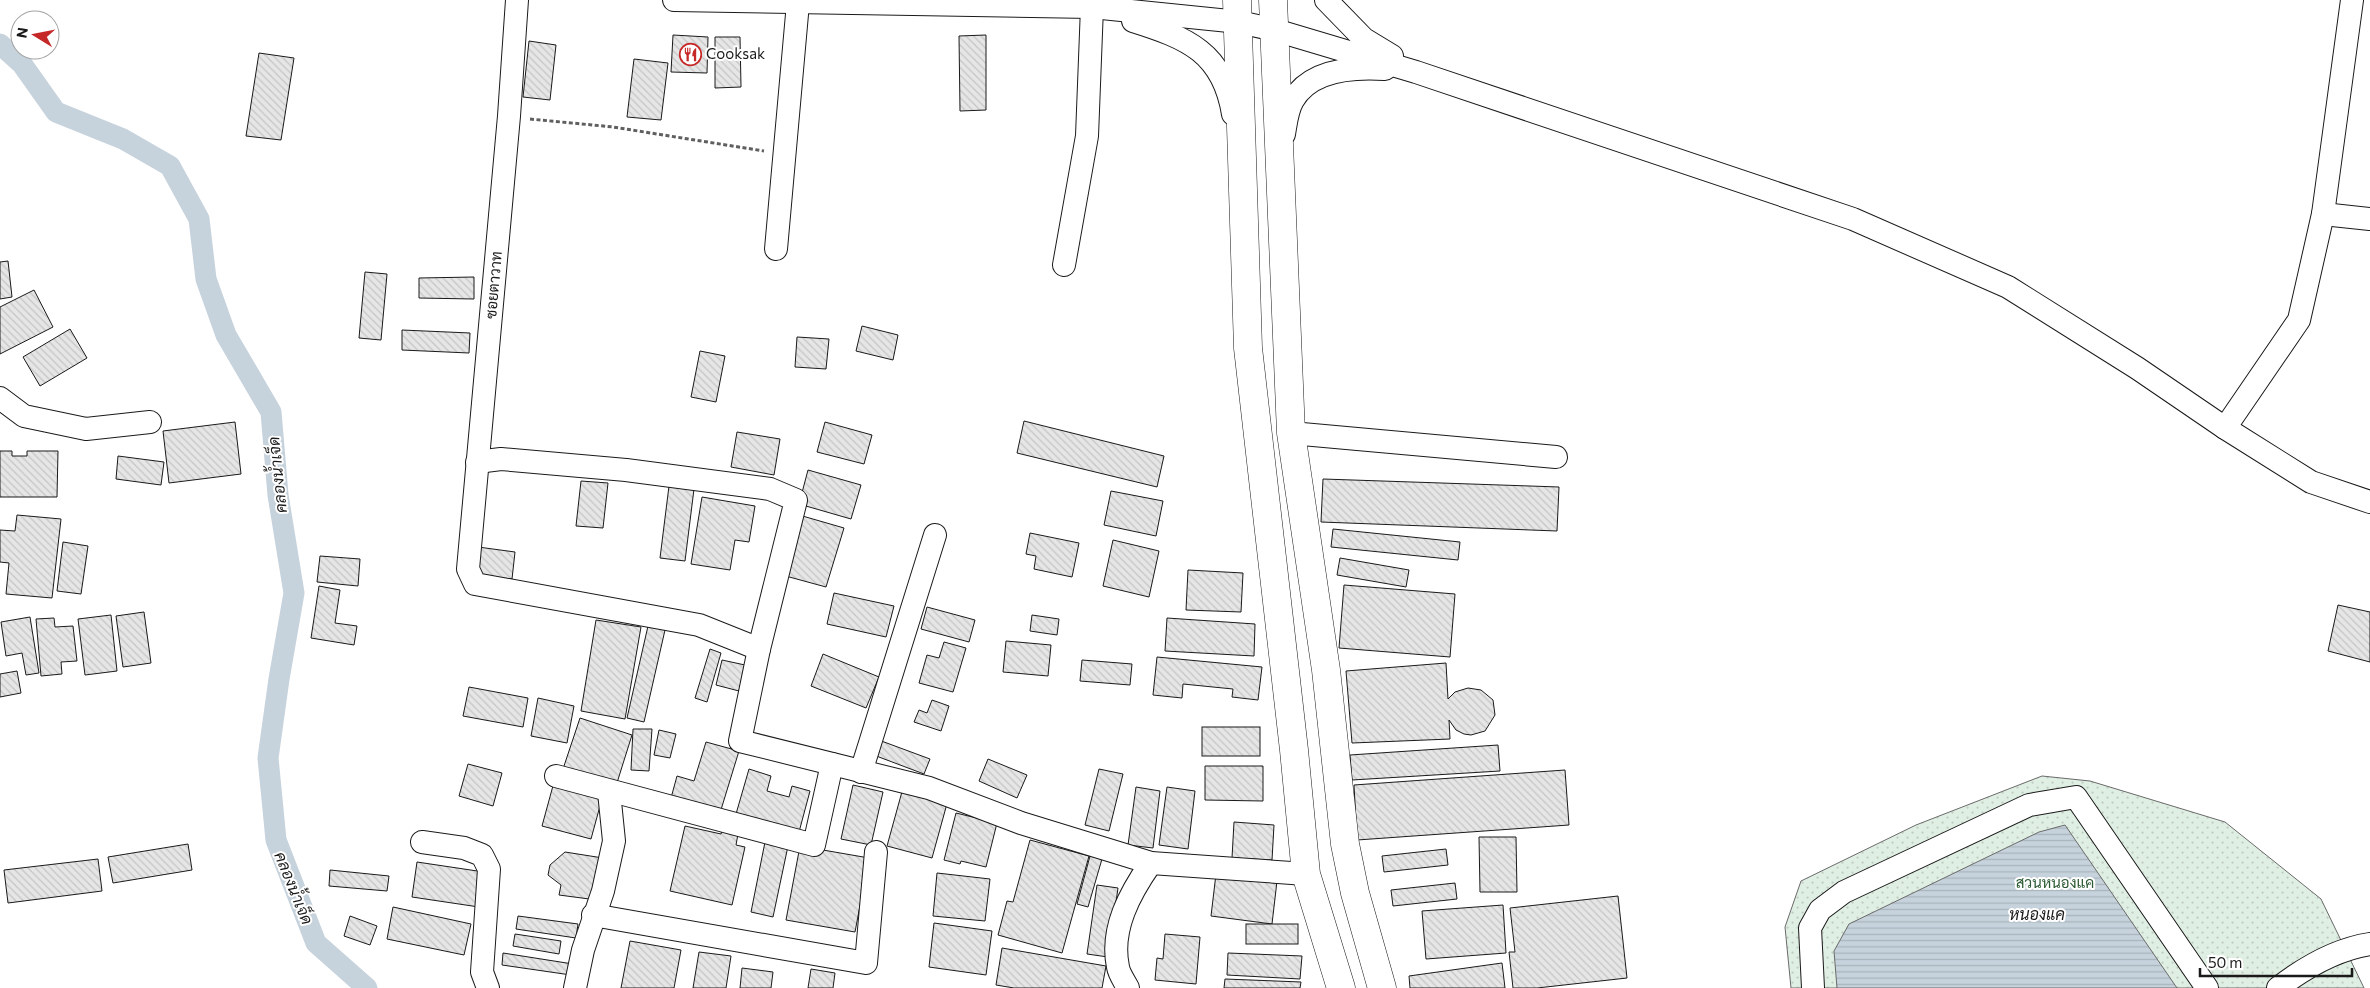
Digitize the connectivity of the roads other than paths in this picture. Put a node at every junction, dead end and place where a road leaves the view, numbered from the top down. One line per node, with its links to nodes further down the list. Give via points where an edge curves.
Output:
1 (517, 0): 23 (street, ซอยตาวาท)
2 (674, 0): 7 (street)
3 (1120, 0): 8 (street)
4 (1273, 0): 10 (main road)
5 (1326, 0): 11 (street, via 1364,39)
6 (2352, 0): 14 (street)
7 (798, 3): 8 (street); 16 (street)
8 (1092, 7): 9 (street); 13 (street, via 1167,32 1195,46 1217,66 1230,93); 17 (street, via 1087,136)
9 (1238, 11): 10 (street); 13 (main road)
10 (1275, 30): 11 (street); 12 (main road)
11 (1416, 72): 12 (street, via 1364,68 1333,73 1308,83 1293,100 1287,116); 20 (street, via 1870,226 2008,288 2137,368)
12 (1280, 160): 21 (main road)
13 (1244, 187): 34 (main road, via 1248,348)
14 (2323, 214): 15 (street); 20 (street, via 2299,320)
15 (2370, 219)
16 (776, 249)
17 (1064, 265)
18 (0, 398): 19 (street, via 24,416 86,429)
19 (150, 422)
20 (2225, 428): 24 (street, via 2311,482)
21 (1291, 433): 22 (street); 41 (main road, via 1326,670 1345,844 1355,893)
22 (1556, 457)
23 (477, 462): 26 (street, ซอยตาวาท, via 468,569 475,584 698,624); 26 (street, via 501,459 626,470 770,489 796,500)
24 (2370, 502)
25 (935, 536): 28 (street)
26 (759, 649): 27 (street, via 740,741)
27 (832, 764): 28 (street); 30 (street, via 814,845)
28 (861, 772): 33 (street, via 929,788 1021,823)
29 (556, 776): 30 (street)
30 (609, 792): 35 (street, via 614,841 603,891)
31 (422, 842): 37 (street, via 470,850 482,855 489,869 482,972)
32 (876, 852): 35 (street, via 866,963)
33 (1151, 863): 34 (street); 39 (street, via 1134,887 1116,934 1118,968)
34 (1306, 874): 40 (main road)
35 (593, 915): 38 (street)
36 (2370, 944): 44 (street, via 2357,946 2302,970)
37 (488, 988)
38 (576, 988)
39 (1128, 988)
40 (1342, 988)
41 (1382, 988)
42 (1813, 988): 43 (street, via 1810,928 1820,910 1844,892 2028,805 2076,797)
43 (2207, 988)
44 (2278, 988)

